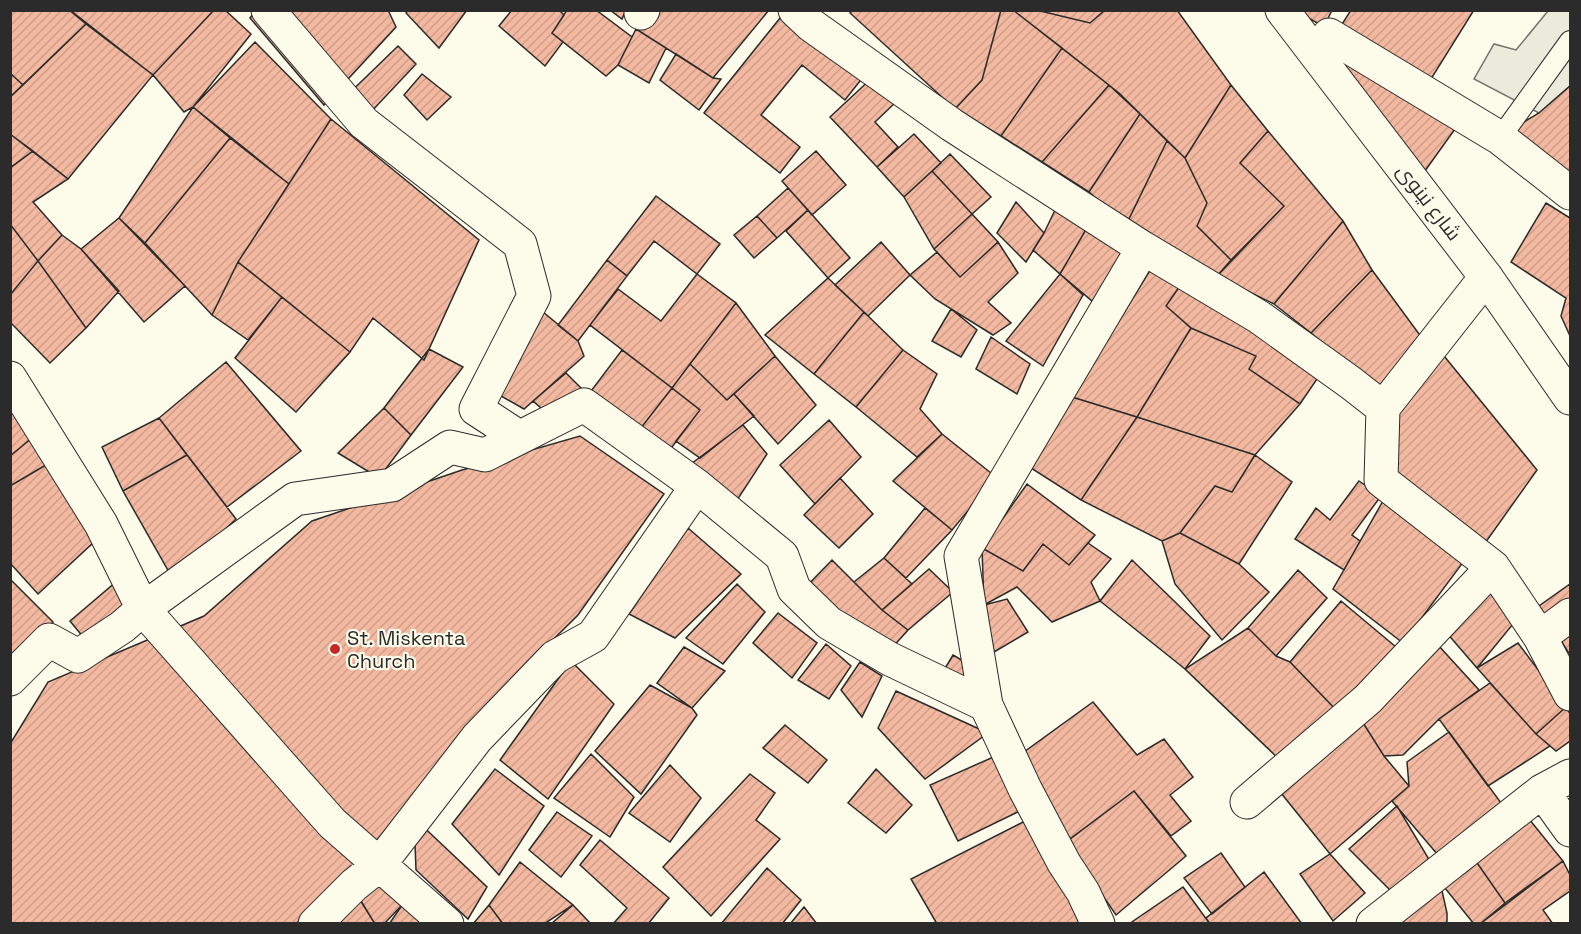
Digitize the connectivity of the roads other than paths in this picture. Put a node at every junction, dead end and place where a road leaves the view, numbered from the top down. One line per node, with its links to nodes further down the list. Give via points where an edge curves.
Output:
1 (268, 10): 13 (street, via 364,123 520,244 534,296 476,409)
2 (795, 10): 8 (street, via 952,125)
3 (1282, 10): 4 (street, شارع نينوى)
4 (1325, 28): 6 (street); 9 (street, شارع نينوى)
5 (1570, 41): 6 (lane)
6 (1500, 138): 7 (street)
7 (1570, 193)
8 (1143, 248): 12 (street, via 1259,317); 21 (street, via 961,556)
9 (1486, 277): 11 (street, شارع نينوى); 12 (street)
10 (10, 378): 16 (street, via 101,524)
11 (1570, 398)
12 (1383, 408): 15 (street, via 1381,480)
13 (519, 437): 14 (street, via 584,405); 16 (street, via 485,455 450,447 392,485 295,499)
14 (697, 486): 21 (street, via 782,556 794,589 829,623 890,659); 25 (street, via 592,636 555,657 477,738)
15 (1493, 567): 18 (street); 23 (street, via 1368,699)
16 (143, 609): 19 (street, via 78,656 49,640); 25 (street, via 332,823)
17 (1570, 615): 18 (street)
18 (1540, 637): 20 (street)
19 (10, 679)
20 (1570, 694)
21 (986, 705): 28 (street, via 1025,789)
22 (1556, 783): 24 (street); 29 (street)
23 (1247, 802)
24 (1570, 830)
25 (379, 865): 26 (street); 27 (street)
26 (315, 924)
27 (447, 924)
28 (1098, 924)
29 (1373, 924)

